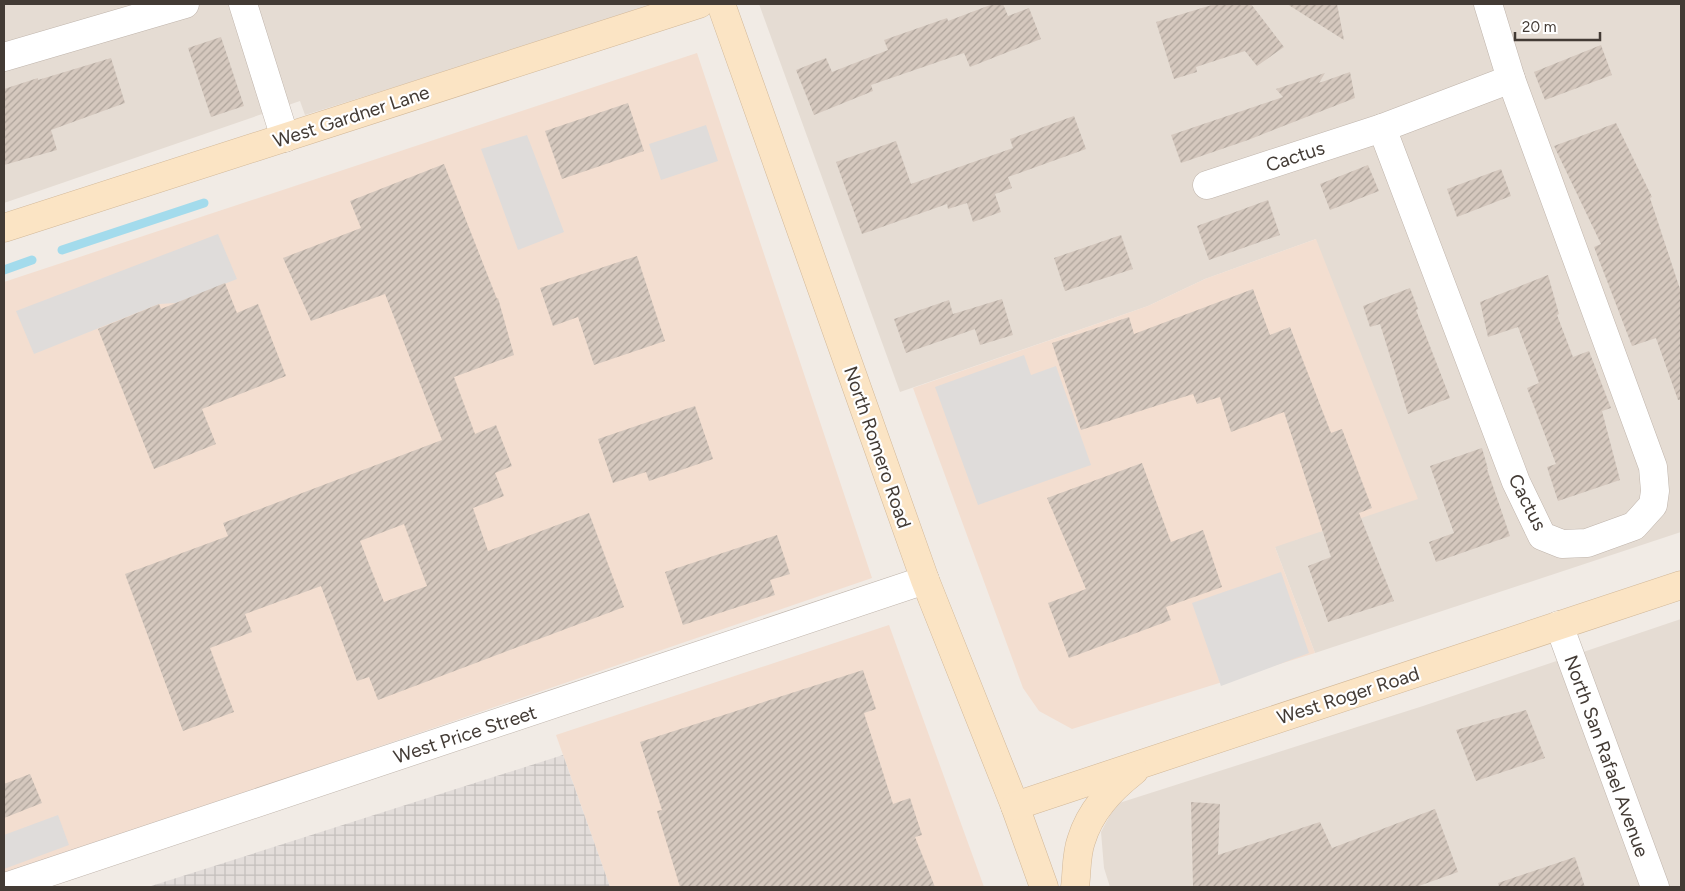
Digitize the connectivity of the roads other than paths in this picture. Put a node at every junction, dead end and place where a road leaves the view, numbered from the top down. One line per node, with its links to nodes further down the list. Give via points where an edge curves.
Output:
1 (185, 4): 6 (street)
2 (244, 4): 9 (street)
3 (699, 4): 9 (street, West Gardner Lane)
4 (722, 4): 12 (street, North Romero Road)
5 (1488, 4): 7 (street, Cactus)
6 (4, 57)
7 (1511, 79): 8 (street, Cactus); 8 (street, Cactus, via 1653,467 1653,505 1634,526 1587,543 1562,544 1542,536 1516,482)
8 (1382, 128): 10 (street, Cactus)
9 (285, 138): 11 (street, West Gardner Lane)
10 (1207, 184)
11 (4, 228)
12 (925, 580): 16 (street, North Romero Road); 17 (street, West Price Street)
13 (1681, 585): 14 (street, West Roger Road)
14 (1559, 625): 15 (street, West Roger Road); 20 (street, North San Rafael Avenue)
15 (1143, 763): 16 (street, West Roger Road); 19 (street, via 1113,788 1094,812 1081,842)
16 (1015, 806): 18 (street, North Romero Road)
17 (5, 887)
18 (1044, 887)
19 (1075, 887)
20 (1655, 887)

